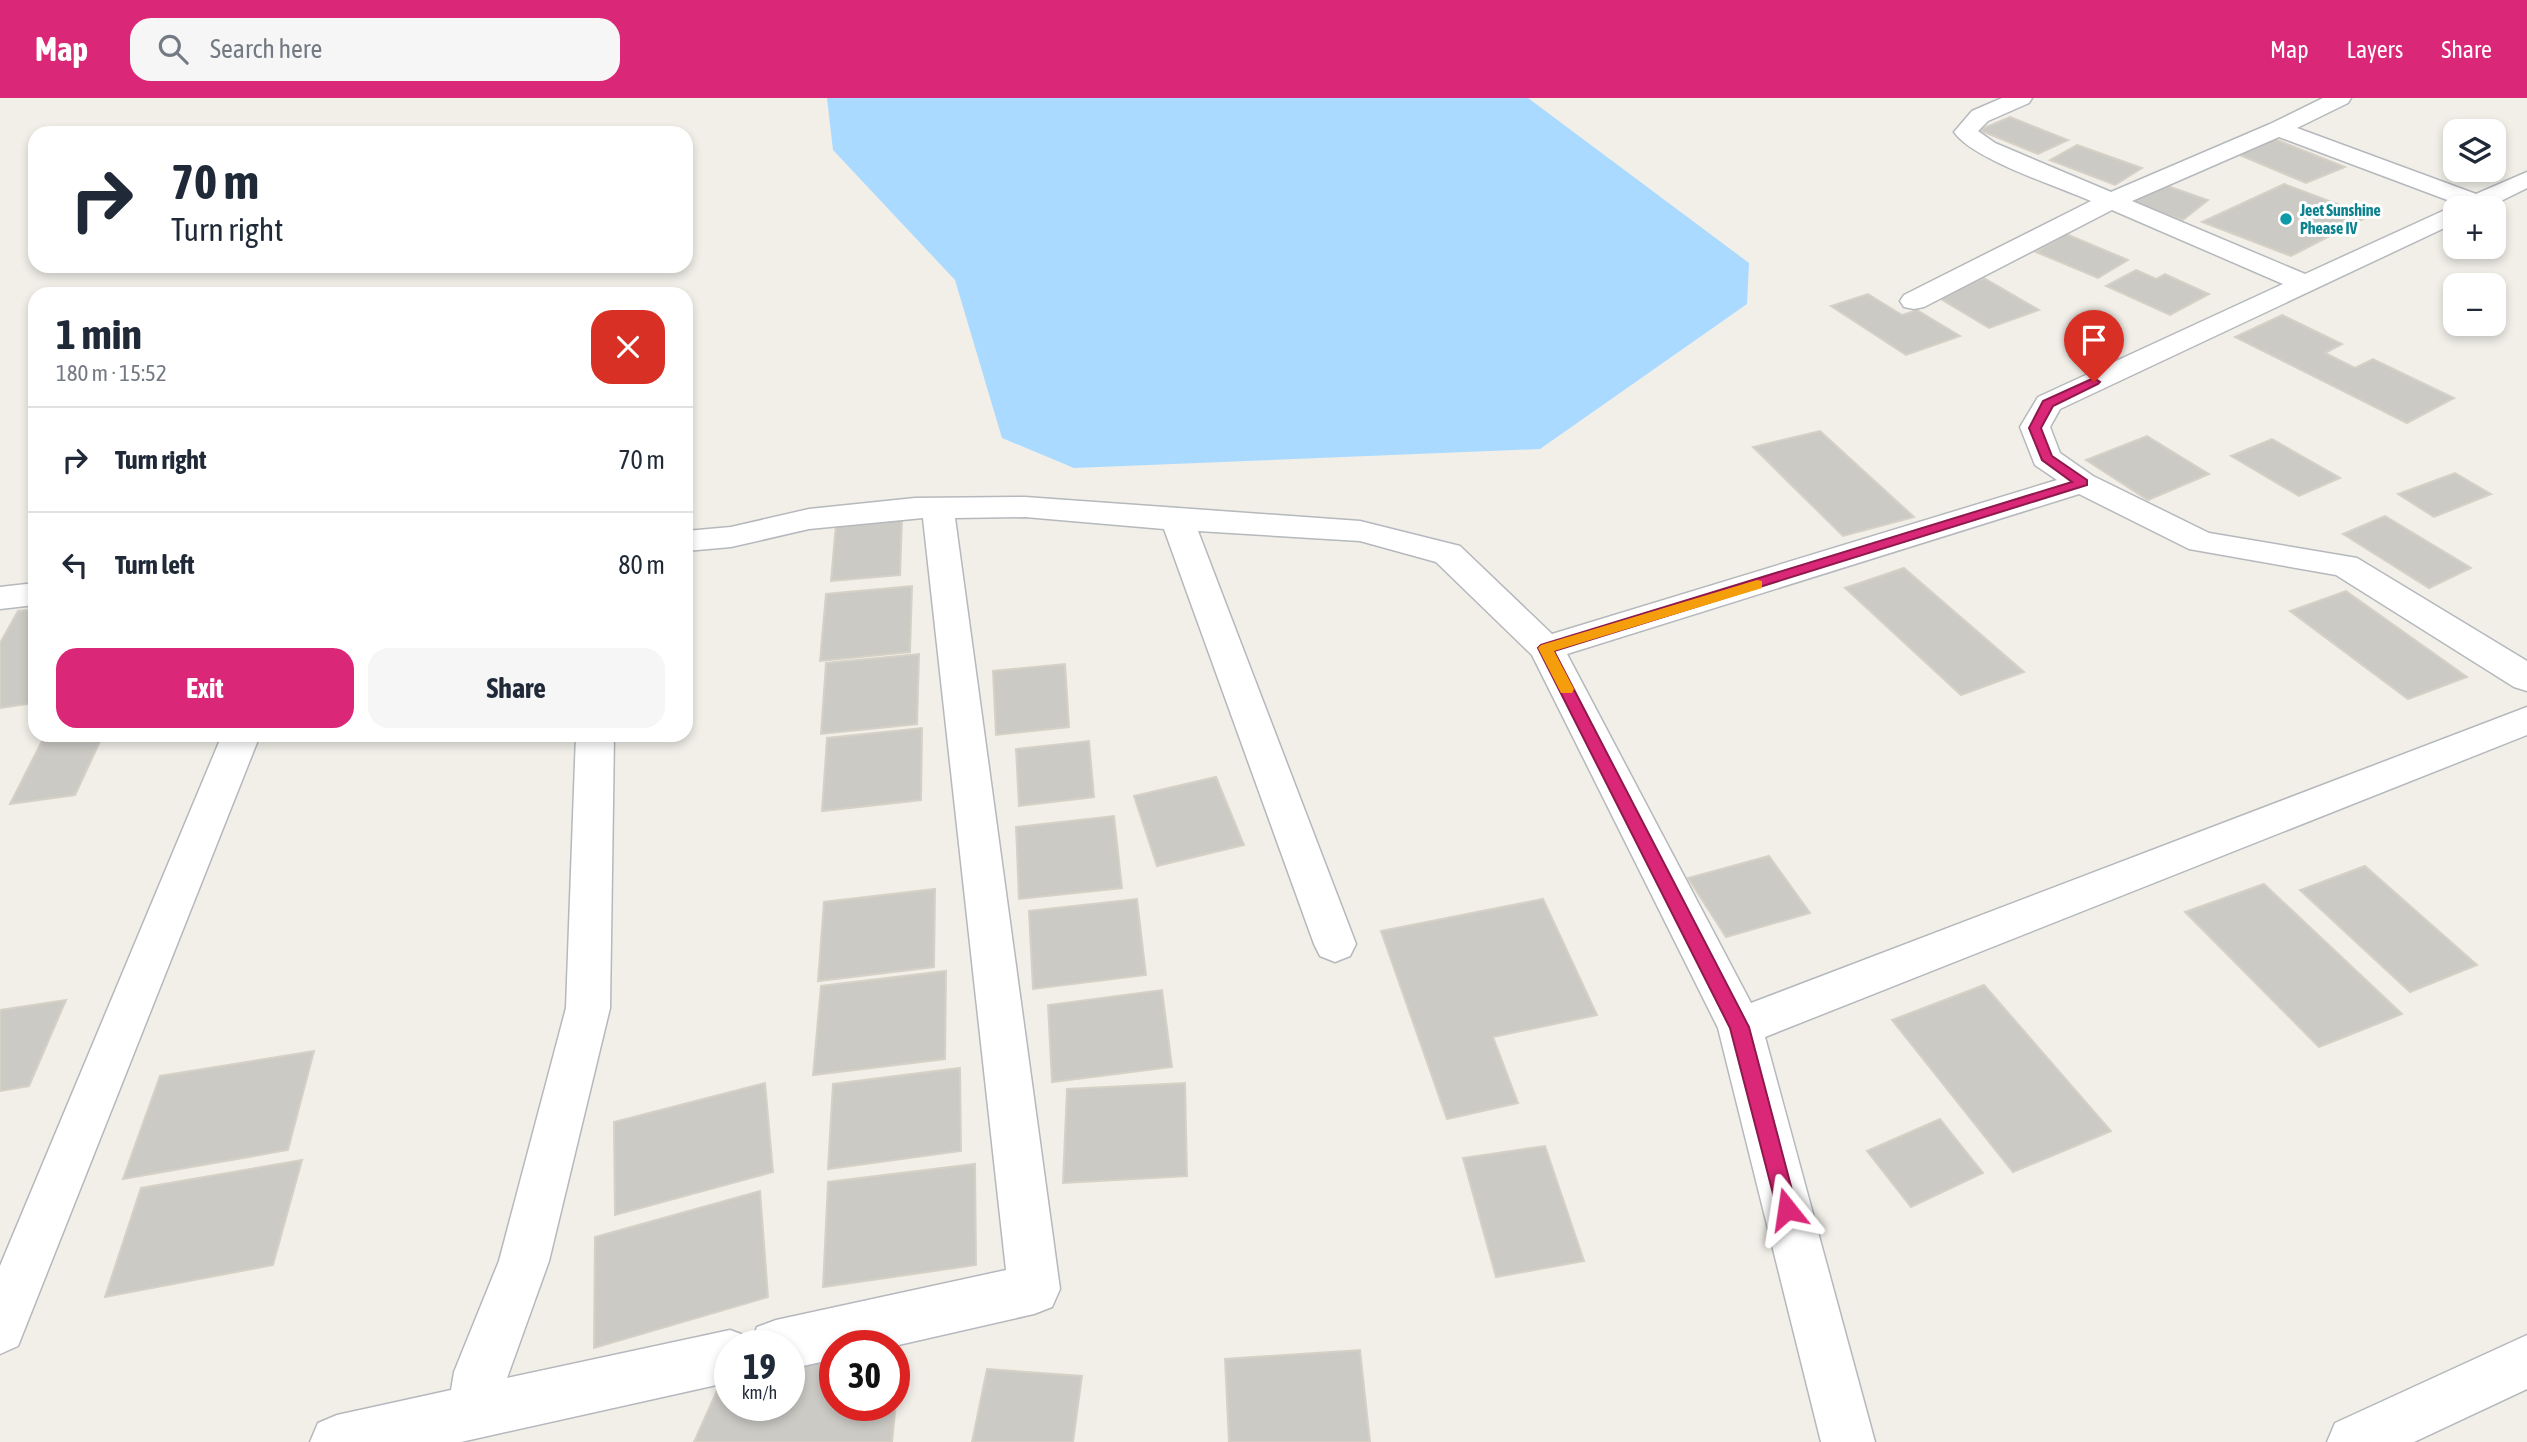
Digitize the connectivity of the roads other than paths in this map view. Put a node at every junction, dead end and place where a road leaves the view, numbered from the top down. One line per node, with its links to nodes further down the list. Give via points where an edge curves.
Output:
1 (2021, 98): 7 (street, via 1980,116 1965,132 1987,148)
2 (2340, 98): 3 (street)
3 (2278, 129): 6 (street); 7 (street)
4 (2524, 183): 5 (street)
5 (2494, 196)
6 (2443, 198)
7 (2111, 201): 9 (street); 10 (street)
8 (2443, 219): 9 (street)
9 (2304, 283): 11 (street, via 2048,403 2035,428 2046,458)
10 (1914, 301)
11 (2082, 483): 17 (street); 18 (street, via 2201,542 2345,566)
12 (938, 508): 13 (street, via 1026,507); 14 (street, via 809,519 731,537); 25 (street, via 1034,1289)
13 (1178, 520): 17 (street, via 1360,531 1448,554); 22 (street)
14 (693, 540)
15 (28, 595): 16 (street)
16 (0, 597)
17 (1546, 648): 23 (street)
18 (2527, 678)
19 (2527, 720): 23 (street)
20 (238, 742): 24 (street)
21 (596, 742): 28 (street, via 589,1008 524,1261 481,1372)
22 (1335, 944)
23 (1740, 1027): 30 (street)
24 (0, 1328)
25 (805, 1340)
26 (714, 1360): 28 (street)
27 (2527, 1361): 31 (street)
28 (475, 1412): 29 (street)
29 (337, 1442)
30 (1848, 1442)
31 (2354, 1442)

